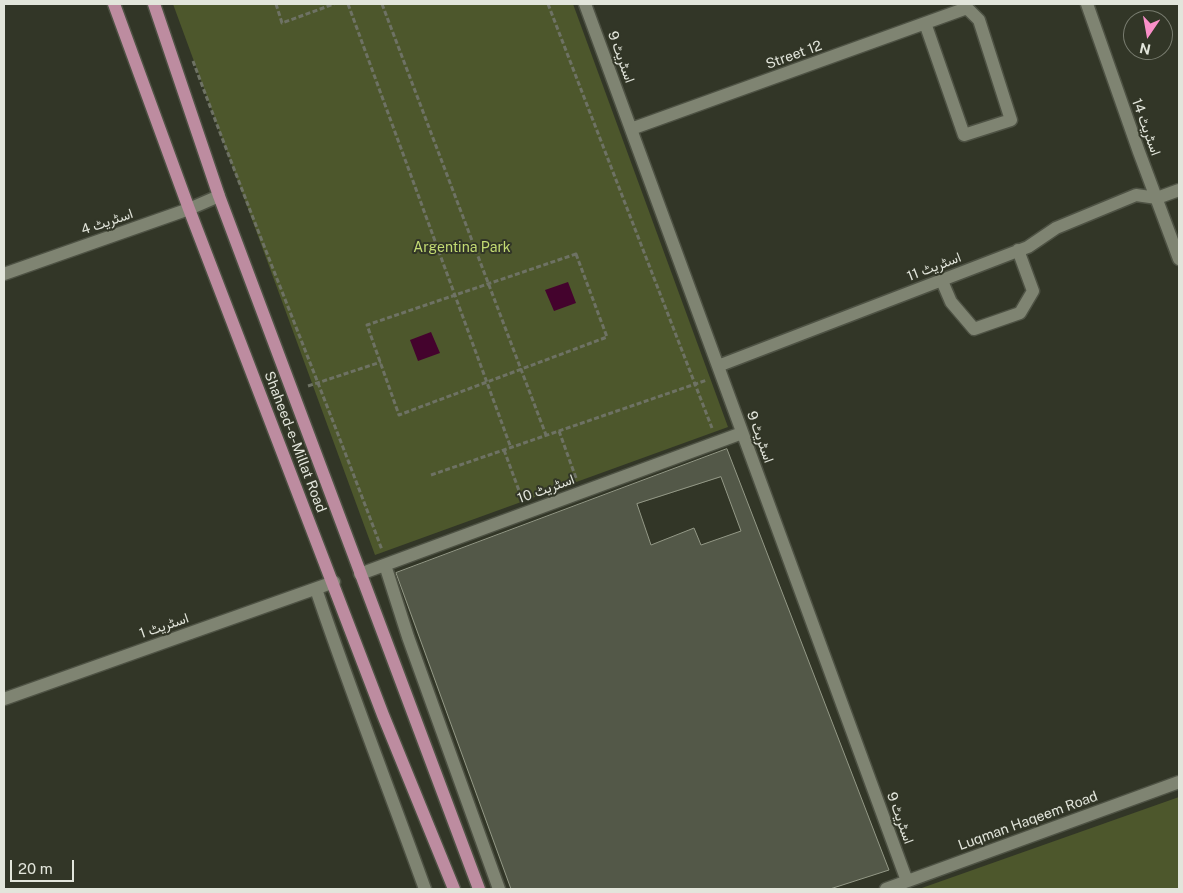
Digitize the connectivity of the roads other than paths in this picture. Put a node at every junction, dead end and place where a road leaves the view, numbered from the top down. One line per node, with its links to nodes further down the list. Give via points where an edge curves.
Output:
1 (114, 4): 10 (main road, Shaheed-e-Millat Road)
2 (154, 4): 8 (main road, Shaheed-e-Millat Road)
3 (585, 4): 6 (street, اسٹریٹ 9)
4 (1087, 4): 9 (street, اسٹریٹ 14)
5 (925, 23): 5 (street, Street 12, via 967,8 979,20 1011,120 964,135); 6 (street, Street 12)
6 (631, 130): 15 (street, اسٹریٹ 9)
7 (1179, 190): 9 (street)
8 (219, 196): 10 (street, اسٹریٹ 4); 18 (main road, Shaheed-e-Millat Road)
9 (1157, 198): 11 (street, اسٹریٹ 11, via 1136,195 1056,228); 12 (street, اسٹریٹ 14)
10 (188, 209): 13 (street, اسٹریٹ 4); 19 (main road, Shaheed-e-Millat Road)
11 (1023, 248): 14 (street, اسٹریٹ 11); 14 (street, via 1033,291 1020,313 974,329 951,302)
12 (1179, 259)
13 (4, 274)
14 (942, 281): 15 (street, اسٹریٹ 11)
15 (720, 370): 16 (street, اسٹریٹ 9)
16 (742, 433): 17 (street, اسٹریٹ 10); 23 (street, اسٹریٹ 9)
17 (385, 565): 18 (street, اسٹریٹ 10); 27 (street, via 408,638)
18 (360, 574): 26 (main road, Shaheed-e-Millat Road)
19 (334, 582): 20 (street, اسٹریٹ 1); 25 (main road, Shaheed-e-Millat Road, via 383,715)
20 (316, 589): 21 (street, اسٹریٹ 1); 24 (street)
21 (4, 699)
22 (1179, 782): 23 (street, Luqman Haqeem Road)
23 (907, 881): 28 (street, Luqman Haqeem Road)
24 (425, 889)
25 (454, 889)
26 (479, 889)
27 (499, 889)
28 (886, 889)

